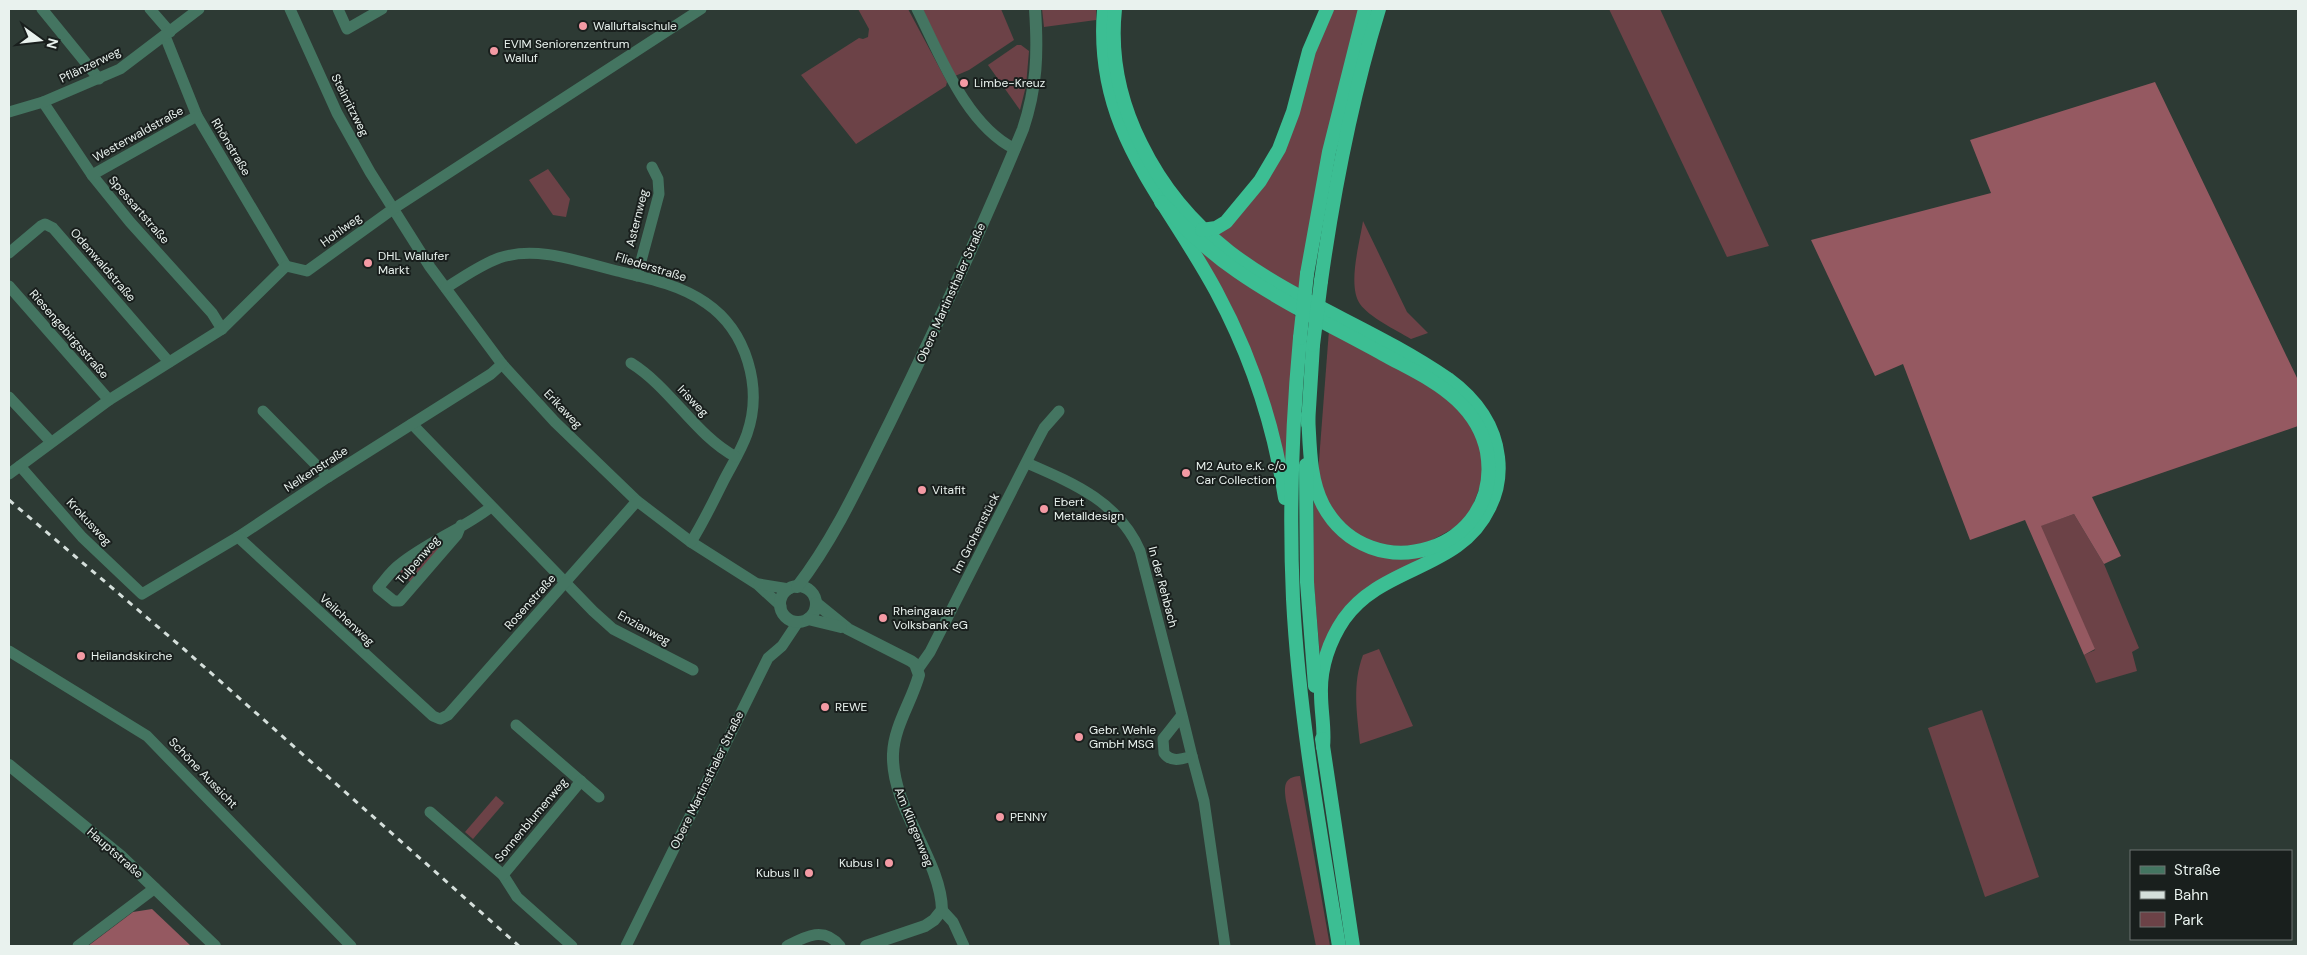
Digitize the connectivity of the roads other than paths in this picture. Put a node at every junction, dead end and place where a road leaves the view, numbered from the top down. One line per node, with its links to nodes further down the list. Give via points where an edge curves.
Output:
1 (42, 9): 16 (street)
2 (150, 9): 15 (street, Rhönstraße)
3 (199, 9): 15 (street, Pflänzerweg)
4 (290, 9): 24 (street, Steinritzweg, via 338,113)
5 (338, 9): 6 (street, via 347,29)
6 (382, 9)
7 (917, 9): 20 (street, via 954,83 997,138)
8 (1035, 9): 20 (street, Obere Martinsthaler Straße, via 1038,50 1035,88)
9 (1104, 9): 23 (highway, via 1104,63 1112,104 1127,144)
10 (1116, 9): 25 (highway, via 1116,66 1128,115 1159,177)
11 (1327, 9): 25 (highway, via 1309,51 1289,126 1274,160 1226,222 1216,228)
12 (1366, 9): 52 (highway, bridge, via 1329,152 1307,274 1292,464)
13 (1380, 9): 39 (highway, bridge, via 1335,191 1320,280)
14 (697, 10): 24 (street, Hohlweg)
15 (167, 34): 16 (street, Pflänzerweg, via 120,69); 19 (street, Rhönstraße)
16 (99, 79): 17 (street, Pflänzerweg)
17 (43, 102): 18 (street, Pflänzerweg); 22 (street, Spessartstraße)
18 (9, 112)
19 (197, 116): 22 (street, Westerwaldstraße); 27 (street, Rhönstraße)
20 (1015, 148): 53 (street, Obere Martinsthaler Straße, via 929,343)
21 (652, 167): 28 (street, Asternweg, via 658,179 658,194)
22 (92, 176): 31 (street, Spessartstraße, via 212,313)
23 (1161, 202): 39 (highway, via 1199,241 1238,272 1434,382 1458,400 1476,424 1487,452 1487,482 1477,510 1458,533 1426,550 1390,553 1358,542 1333,520 1319,495); 52 (highway, via 1215,289 1253,372 1278,463)
24 (393, 209): 27 (street, Hohlweg, via 307,271); 30 (street, Erikaweg)
25 (1202, 230): 68 (highway, via 1227,252 1263,276 1457,385 1486,418 1497,450 1495,495 1473,533 1448,554 1371,592 1339,627 1323,670)
26 (9, 253): 32 (street, Odenwaldstraße, via 41,226 45,224 53,228)
27 (286, 266): 31 (street)
28 (637, 276): 30 (street, Fliederstraße, via 528,253 499,258); 42 (street, Fliederstraße, via 706,302 725,320 742,344 750,368 753,402 747,434)
29 (9, 286): 36 (street, Riesengebirgsstraße)
30 (446, 288): 34 (street, Erikaweg)
31 (222, 329): 32 (street)
32 (169, 362): 36 (street)
33 (631, 363): 42 (street, Irisweg, via 649,375 720,448)
34 (502, 364): 40 (street, Nelkenstraße); 47 (street, Erikaweg, via 555,422)
35 (9, 397): 41 (street)
36 (109, 400): 41 (street)
37 (263, 411): 46 (street)
38 (1059, 411): 43 (street, Im Grohenstück, via 1044,428)
39 (1308, 415): 68 (highway, via 1305,498 1307,582)
40 (412, 424): 46 (street, Nelkenstraße); 48 (street)
41 (51, 442): 44 (street)
42 (736, 457): 51 (street, Fliederstraße)
43 (1027, 463): 63 (street, Im Grohenstück, via 930,652); 65 (street, In der Rehbach, via 1092,494 1117,514 1127,527 1140,551)
44 (20, 466): 45 (street); 57 (street, Krokusweg, via 82,537)
45 (9, 474)
46 (328, 477): 50 (street, Nelkenstraße)
47 (637, 501): 51 (street, Erikaweg); 54 (street, Rosenstraße)
48 (491, 507): 49 (street, Tulpenweg); 54 (street)
49 (461, 525): 49 (street, Tulpenweg, via 399,564 378,588 394,601 403,598 457,535)
50 (238, 537): 57 (street, Nelkenstraße); 66 (street, Veilchenweg)
51 (691, 542): 55 (street, Erikaweg)
52 (1291, 548): 87 (highway, via 1308,750)
53 (816, 562): 56 (street, Obere Martinsthaler Straße); 58 (street, Obere Martinsthaler Straße)
54 (566, 582): 64 (street, Enzianweg, via 613,629); 66 (street, Rosenstraße, via 448,715)
55 (757, 584): 56 (street, Erikaweg); 59 (street, Erikaweg)
56 (793, 588): 58 (street, via 805,588); 59 (street, via 782,597)
57 (142, 594)
58 (813, 598): 60 (street, via 814,612); 61 (street)
59 (781, 606): 60 (street, via 785,616)
60 (803, 621): 61 (street); 81 (street, Obere Martinsthaler Straße, via 768,658)
61 (848, 629): 63 (street, via 911,661)
62 (9, 651): 79 (street, Schöne Aussicht, via 147,736)
63 (918, 669): 76 (street, Am Klingenweg, via 918,680 894,745 893,767 905,808)
64 (693, 670)
65 (1182, 715): 69 (street, In der Rehbach); 69 (street, via 1163,739 1164,753 1175,760)
66 (440, 719)
67 (516, 724): 71 (street, Sonnenblumenweg)
68 (1323, 747): 88 (highway)
69 (1192, 756): 86 (street, In der Rehbach, via 1204,801)
70 (9, 765): 75 (street, Hauptstraße)
71 (581, 781): 72 (street, Sonnenblumenweg); 74 (street, Sonnenblumenweg)
72 (599, 797)
73 (430, 812): 74 (street)
74 (502, 875): 80 (street, via 517,897)
75 (155, 888): 77 (street); 78 (street, Hauptstraße)
76 (942, 904): 84 (street, via 934,920 926,926); 85 (street, Am Klingenweg)
77 (78, 946)
78 (215, 946)
79 (351, 946)
80 (572, 946)
81 (626, 946)
82 (787, 946): 83 (street, via 806,936 820,934 835,940)
83 (840, 946)
84 (866, 946)
85 (964, 946)
86 (1224, 946)
87 (1339, 946)
88 (1353, 946)

